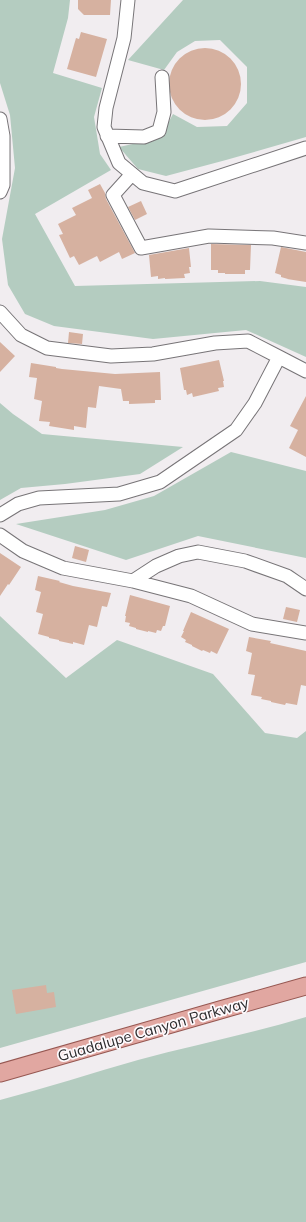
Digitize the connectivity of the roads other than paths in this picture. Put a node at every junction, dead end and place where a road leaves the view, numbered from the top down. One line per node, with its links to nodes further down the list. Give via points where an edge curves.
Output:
1 (128, 0): 4 (street, via 124,38 106,108 104,127)
2 (162, 77): 4 (street, via 164,112 159,131 144,137)
3 (0, 119): 7 (street, via 3,136)
4 (107, 136): 6 (street, via 119,163)
5 (306, 148): 6 (street, via 175,191 142,184)
6 (132, 174): 8 (street, via 114,196 141,248 209,236 273,238)
7 (1, 187)
8 (306, 243)
9 (0, 312): 10 (street, via 21,336 47,348 118,356 153,354 215,343 248,341)
10 (279, 357): 11 (street); 12 (street, via 255,403 236,430 160,482 119,494 39,498 18,504)
11 (306, 372)
12 (0, 515)
13 (0, 535): 14 (street, via 23,551 62,568)
14 (133, 581): 15 (street, via 156,566 179,556 198,552 245,561 287,576); 16 (street, via 191,596 252,624)
15 (306, 589)
16 (306, 633)
17 (306, 986): 18 (main road, Guadalupe Canyon Parkway)
18 (0, 1073)

